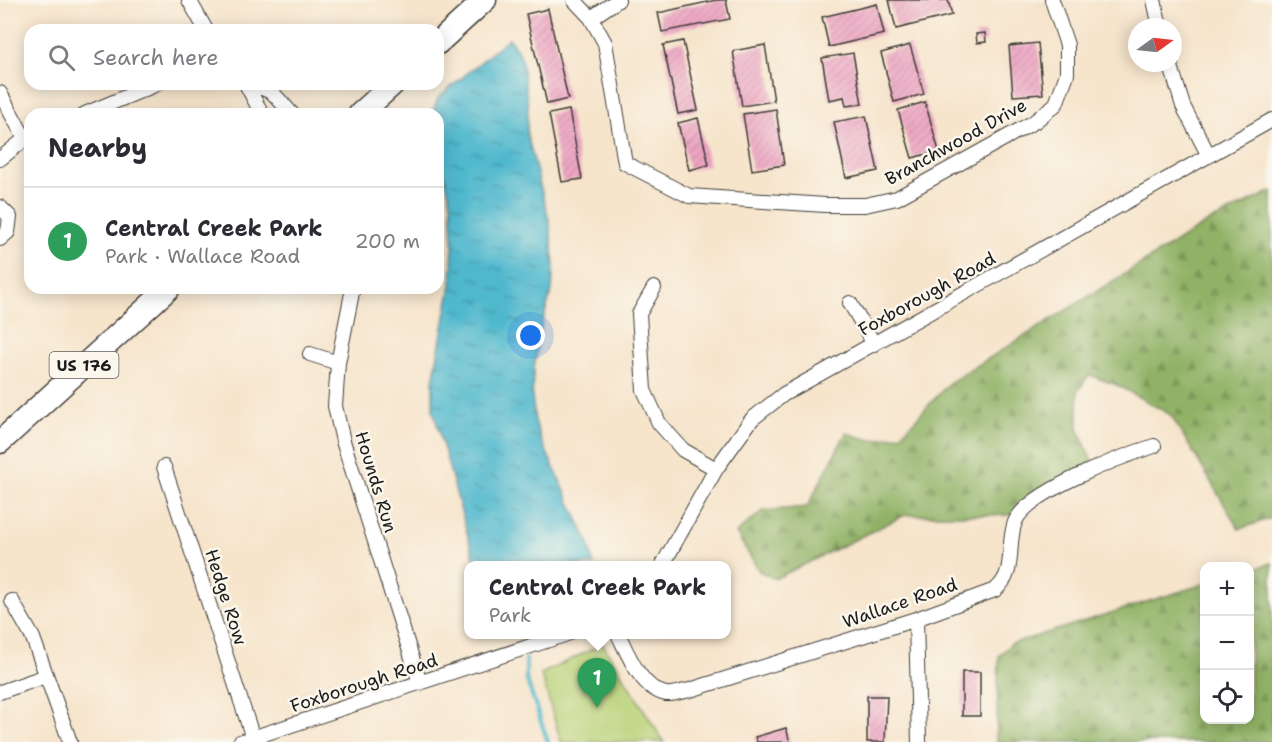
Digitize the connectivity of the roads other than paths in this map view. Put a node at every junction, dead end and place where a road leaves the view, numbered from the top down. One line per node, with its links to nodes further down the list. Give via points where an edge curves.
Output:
1 (189, 0): 9 (street)
2 (485, 0): 10 (main road)
3 (574, 0): 7 (street)
4 (618, 0): 7 (street)
5 (1052, 0): 7 (street, Branchwood Drive, via 1067,45 1067,74 1056,104 1034,122 897,198 865,205 689,196 625,163 605,43)
6 (1154, 0): 8 (street)
7 (591, 18)
8 (1158, 18)
9 (203, 24)
10 (444, 38)
11 (1173, 72): 24 (street, via 1183,106)
12 (143, 90): 17 (street)
13 (249, 90): 18 (street)
14 (267, 90): 19 (street)
15 (386, 90): 20 (main road)
16 (0, 93): 22 (street)
17 (99, 108)
18 (259, 108)
19 (287, 108)
20 (367, 108)
21 (1272, 120): 24 (street, Foxborough Road)
22 (24, 131)
23 (24, 139): 25 (street)
24 (1209, 156): 32 (street, Foxborough Road)
25 (0, 159)
26 (0, 207): 27 (street, via 10,218 8,232)
27 (0, 239)
28 (654, 288): 38 (street, via 639,314 644,390 659,423 683,450)
29 (161, 294): 35 (main road, US 176)
30 (352, 294): 34 (street, Hounds Run)
31 (850, 303): 32 (street)
32 (874, 344): 38 (street, Foxborough Road, via 784,394 752,419)
33 (310, 354): 34 (street)
34 (338, 363): 45 (street, Hounds Run, via 335,406 343,441)
35 (0, 442)
36 (1154, 446): 41 (street, Wallace Road, via 1115,458 1025,507 1016,522 1004,583 995,590)
37 (164, 467): 47 (street, Hedge Row)
38 (716, 469): 39 (street, Foxborough Road)
39 (665, 561)
40 (12, 601): 44 (street, via 33,638)
41 (916, 619): 43 (street, Wallace Road, via 690,690 666,694 650,686); 50 (street)
42 (552, 639): 45 (street, Foxborough Road)
43 (621, 639)
44 (46, 676): 46 (street); 48 (street)
45 (420, 683): 47 (street, Foxborough Road)
46 (0, 692)
47 (254, 738): 49 (street, Foxborough Road)
48 (70, 742)
49 (240, 742)
50 (919, 742)

